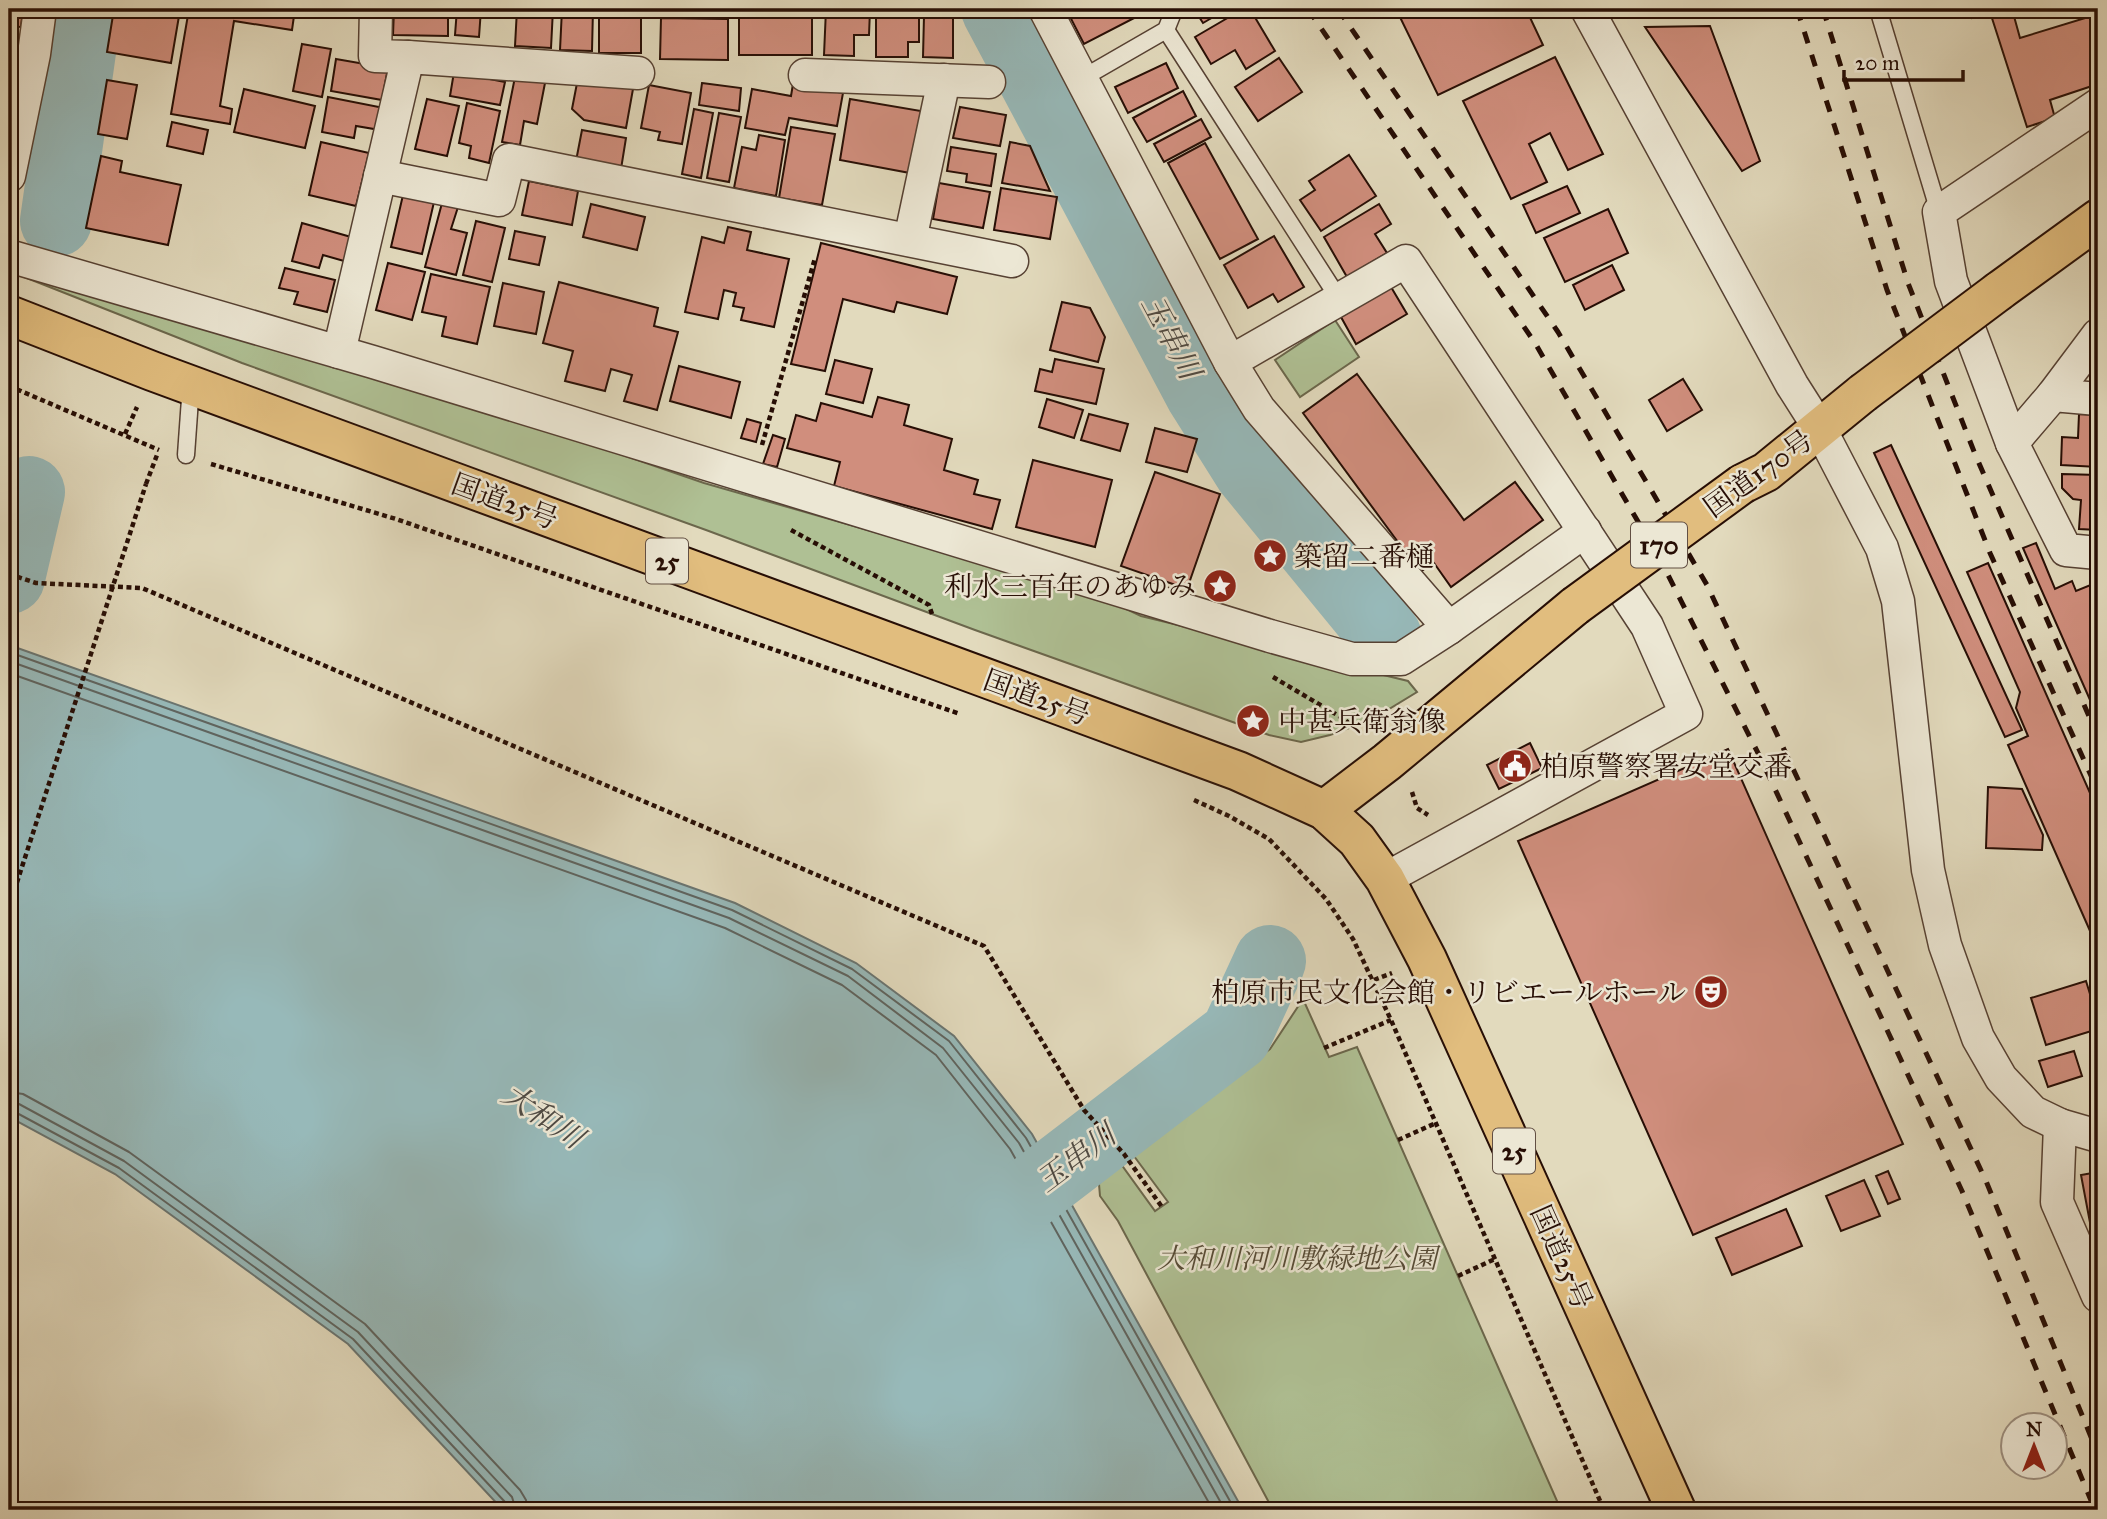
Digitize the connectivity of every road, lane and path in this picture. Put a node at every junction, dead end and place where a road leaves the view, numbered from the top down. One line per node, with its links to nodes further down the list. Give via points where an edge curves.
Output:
1 (40, 9): 15 (street)
2 (376, 9): 8 (street, via 374,56)
3 (1045, 9): 11 (street)
4 (1168, 9): 7 (lane, via 1172,15)
5 (1587, 9): 33 (street)
6 (1878, 9): 17 (lane)
7 (1166, 30): 11 (lane); 23 (lane)
8 (408, 57): 9 (street); 16 (street)
9 (638, 73)
10 (805, 75): 12 (street)
11 (1082, 79): 27 (street)
12 (944, 80): 13 (street); 20 (street)
13 (989, 82)
14 (2098, 105): 17 (street)
15 (9, 176)
16 (380, 176): 19 (street, via 499,200 509,160); 26 (street)
17 (1939, 212): 35 (street, via 1951,281)
18 (2098, 219): 33 (highway, 国道170号 / 170, bridge)
19 (825, 223): 20 (street); 37 (path)
20 (910, 240): 22 (street)
21 (9, 256): 26 (street)
22 (1012, 261)
23 (1339, 299): 27 (street); 39 (street, via 1406,261)
24 (9, 315): 28 (highway, 国道25号 / 25)
25 (2098, 335): 30 (street)
26 (339, 352): 37 (street)
27 (1230, 362): 43 (street, via 1259,409)
28 (191, 385): 36 (lane); 47 (highway, 国道25号 / 25, via 1238,771)
29 (9, 386): 34 (path)
30 (2053, 395): 31 (street); 35 (street)
31 (2098, 399)
32 (129, 424): 34 (path)
33 (1820, 429): 47 (highway, 国道170号 / 170, bridge, via 1575,606); 56 (street, via 1882,548 1898,601 1928,870 1945,945 1978,1038 2001,1078 2033,1112)
34 (125, 434): 50 (path, bridge, via 159,450)
35 (2012, 443): 40 (street, via 2066,550)
36 (186, 455): 44 (path, via 396,519)
37 (752, 478): 43 (street, via 1352,659 1401,659)
38 (783, 526): 42 (path, via 929,605)
39 (1585, 531): 43 (street); 49 (street, via 1647,626 1686,714)
40 (2098, 554)
41 (9, 574): 59 (path, via 36,583 142,588 984,946 1084,1110 1124,1154)
42 (936, 625)
43 (1449, 628)
44 (970, 718)
45 (1410, 785): 48 (path, via 1416,808)
46 (1186, 797): 52 (path, via 1269,839 1326,900 1353,939)
47 (1324, 810): 49 (highway, 国道25号 / 25, via 1357,840)
48 (1435, 820)
49 (1385, 879): 64 (highway, 国道25号 / 25, via 1427,959)
50 (9, 907)
51 (1392, 973): 52 (path)
52 (1373, 981): 53 (path)
53 (1391, 1020): 54 (path); 55 (path)
54 (1324, 1048)
55 (1436, 1123): 58 (path); 60 (path)
56 (2060, 1125): 57 (street); 62 (street, via 2057,1202)
57 (2098, 1136)
58 (1398, 1140)
59 (1162, 1207)
60 (1495, 1259): 61 (path); 63 (path)
61 (1458, 1276)
62 (2098, 1296)
63 (1604, 1510)
64 (1676, 1510)

